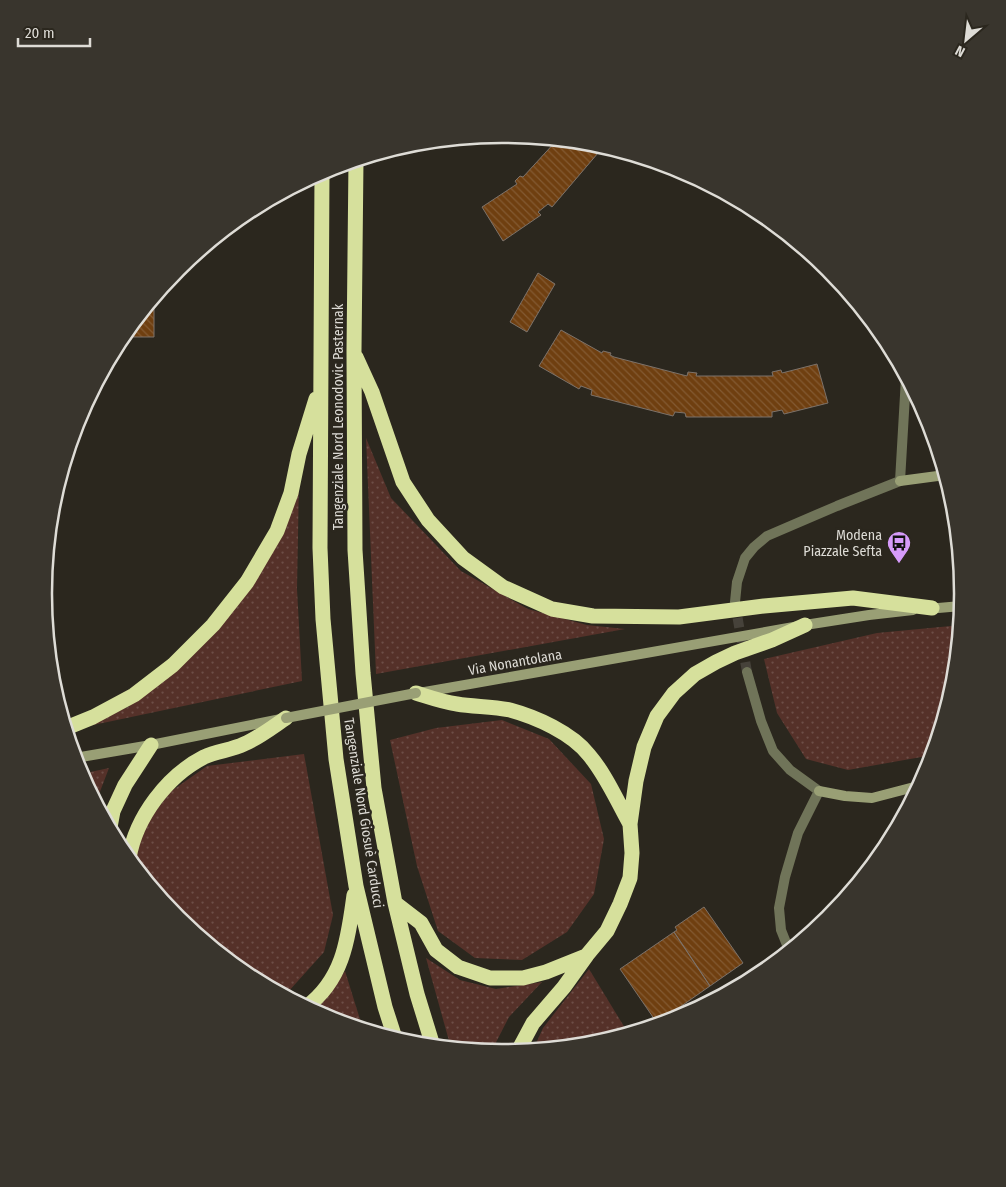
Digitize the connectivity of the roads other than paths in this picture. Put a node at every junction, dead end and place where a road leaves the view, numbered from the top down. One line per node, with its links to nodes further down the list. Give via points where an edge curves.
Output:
1 (356, 168): 3 (highway, Tangenziale Nord Leonodovic Pasternak)
2 (322, 181): 4 (highway, Tangenziale Nord Leonodovic Pasternak)
3 (354, 351): 10 (highway, via 403,482 428,520 463,558 503,587 552,609 593,616 680,617 853,598); 15 (highway, Tangenziale Nord Leonodovic Pasternak, via 355,550)
4 (321, 385): 12 (highway, Tangenziale Nord Leonodovic Pasternak); 18 (highway, via 277,531 247,582 213,625 173,664 134,695)
5 (905, 391): 7 (street)
6 (938, 476): 7 (main road)
7 (900, 482): 8 (street, via 767,536 745,558)
8 (735, 602)
9 (954, 607): 10 (main road, Via Nonantolana)
10 (939, 608): 11 (main road); 13 (main road, Via Nonantolana)
11 (953, 611)
12 (323, 619): 26 (highway, Tangenziale Nord Giosuè Carducci, via 336,759)
13 (805, 625): 16 (main road, Via Nonantolana); 24 (highway, via 716,662 695,674 674,694 657,716 644,747)
14 (747, 672): 22 (street, via 773,750 790,770)
15 (362, 673): 27 (highway, Tangenziale Nord Giosuè Carducci, via 374,788)
16 (416, 694): 17 (main road, Via Nonantolana, bridge); 24 (highway, via 456,704 510,710 562,733 588,752)
17 (286, 718): 19 (main road, Via Nonantolana); 25 (highway, via 245,744 205,757 183,771 160,792 142,820)
18 (72, 725)
19 (151, 745): 20 (main road, Via Nonantolana); 23 (highway, via 125,785)
20 (83, 757)
21 (909, 788): 22 (main road, via 872,798)
22 (820, 791): 28 (street, via 798,834 785,877 779,908 781,930)
23 (112, 817)
24 (630, 824): 29 (highway, via 630,878 607,931)
25 (131, 848)
26 (356, 886): 30 (highway, via 349,933 338,969 326,989); 31 (highway, Tangenziale Nord Giosuè Carducci)
27 (395, 903): 29 (highway, via 421,923 436,950 458,967 490,978 523,978); 32 (highway, Tangenziale Nord Giosuè Carducci)
28 (786, 943)
29 (587, 955): 33 (highway, via 533,1023)
30 (312, 1002)
31 (393, 1030)
32 (430, 1038)
33 (522, 1043)

